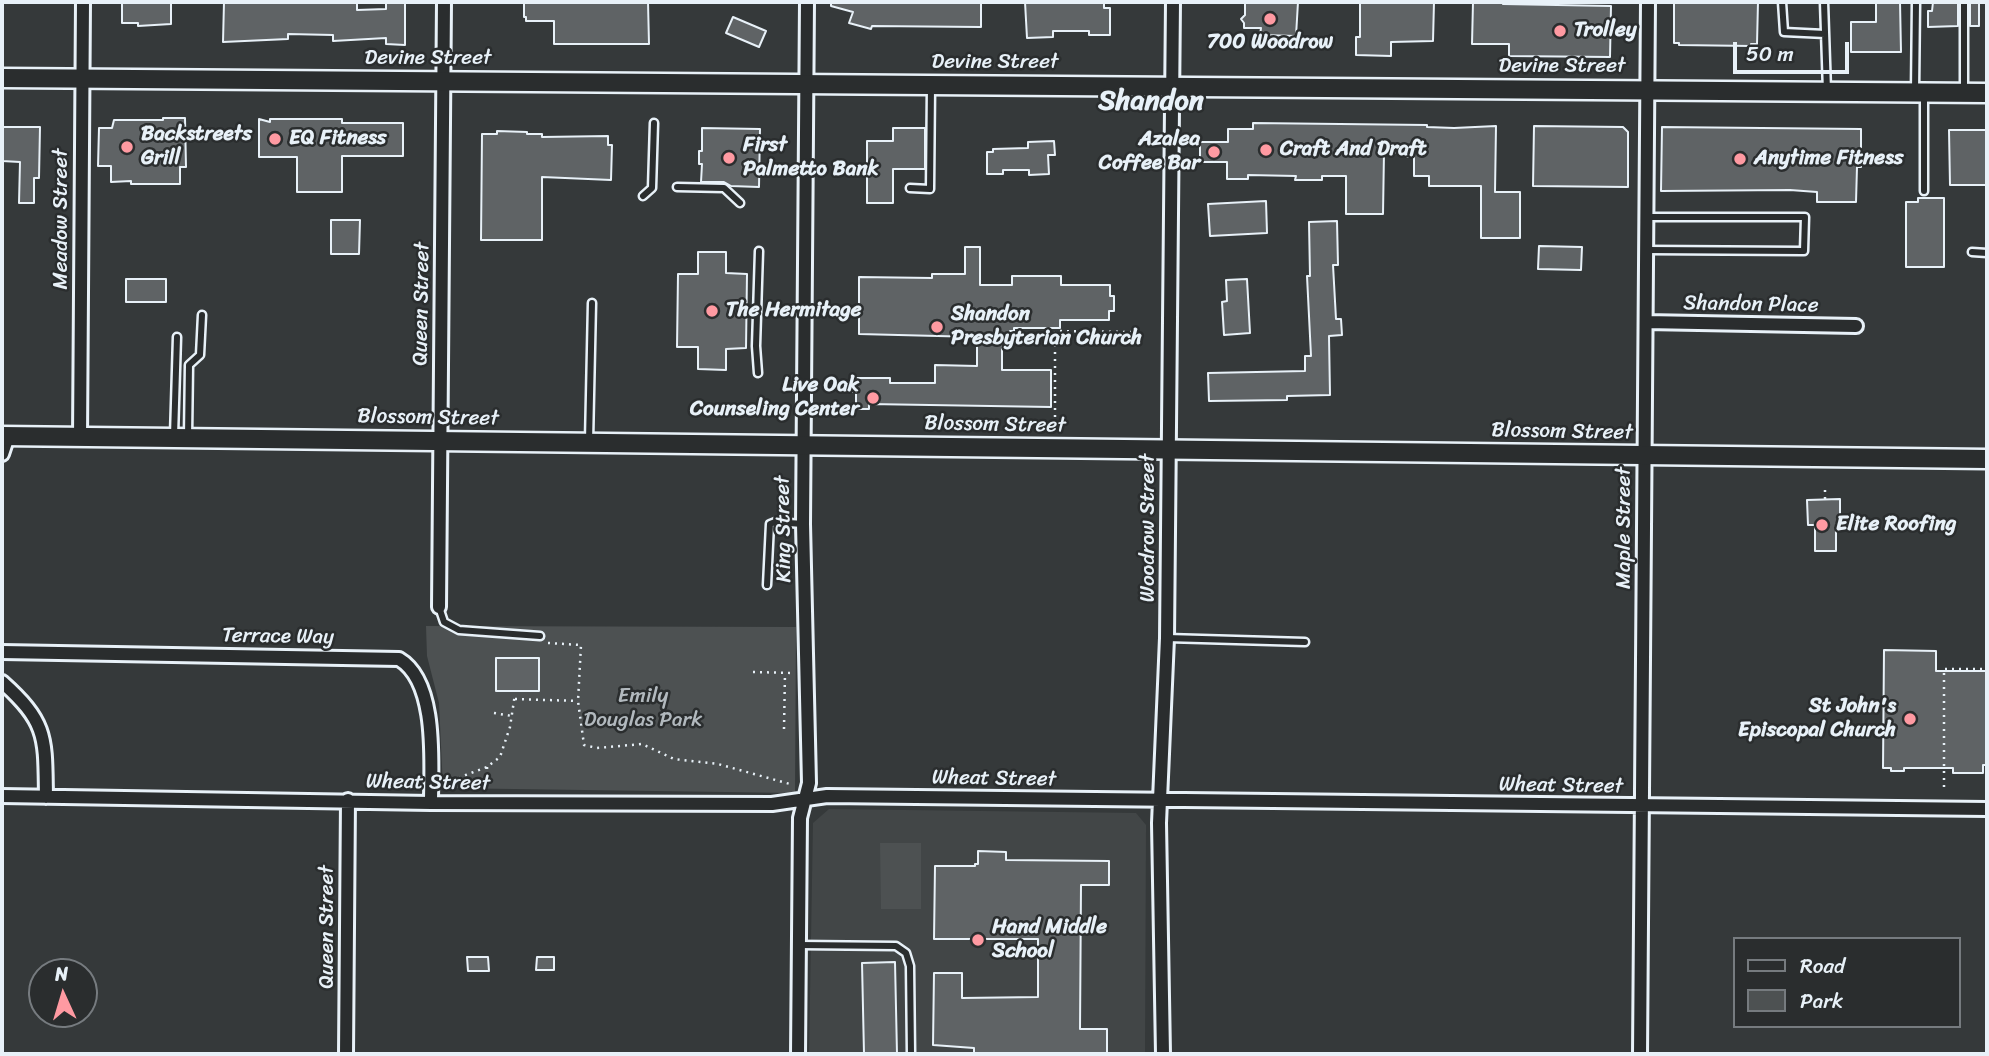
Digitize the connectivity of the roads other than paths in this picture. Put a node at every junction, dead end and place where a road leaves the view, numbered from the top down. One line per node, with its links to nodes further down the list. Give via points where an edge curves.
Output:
1 (83, 2): 12 (street, Meadow Street)
2 (444, 2): 13 (street, Queen Street)
3 (807, 2): 14 (street, King Street)
4 (1173, 2): 16 (street, Woodrow Street)
5 (1648, 2): 17 (street, Maple Street)
6 (1782, 2): 10 (lane, via 1784,32)
7 (1824, 2): 10 (lane)
8 (1916, 2): 19 (lane)
9 (1964, 2): 20 (lane)
10 (1825, 34): 18 (lane)
11 (2, 78): 12 (main road, Devine Street)
12 (83, 80): 13 (main road, Devine Street); 40 (street, Meadow Street)
13 (443, 82): 14 (main road, Devine Street); 42 (street, Queen Street)
14 (806, 85): 15 (main road, Devine Street); 44 (street, King Street)
15 (931, 85): 16 (main road, Devine Street); 24 (lane, via 930,189)
16 (1172, 87): 17 (main road, Devine Street); 45 (street, Woodrow Street)
17 (1648, 90): 18 (main road, Devine Street); 28 (street, Maple Street)
18 (1828, 92): 19 (main road, Devine Street)
19 (1920, 93): 20 (main road, Devine Street); 25 (lane)
20 (1964, 93): 21 (main road, Devine Street)
21 (1987, 93)
22 (654, 123): 26 (lane, via 652,188)
23 (677, 187): 27 (lane, via 724,188)
24 (910, 188)
25 (1924, 191)
26 (642, 196)
27 (740, 203)
28 (1647, 217): 29 (street, Maple Street); 29 (lane, via 1805,217 1804,251)
29 (1647, 250): 35 (street, Maple Street)
30 (758, 251): 38 (lane)
31 (1972, 252): 32 (lane)
32 (1987, 253)
33 (592, 303): 43 (lane)
34 (202, 315): 41 (lane, via 200,355 189,365)
35 (1646, 322): 36 (street, Shandon Place); 47 (street, Maple Street)
36 (1856, 326)
37 (177, 337): 41 (lane, via 176,426)
38 (758, 373)
39 (5, 436): 40 (main road, Blossom Street); 46 (street)
40 (80, 437): 41 (main road, Blossom Street)
41 (181, 438): 42 (main road, Blossom Street)
42 (440, 441): 43 (main road, Blossom Street); 51 (street, Queen Street)
43 (589, 443): 44 (main road, Blossom Street)
44 (803, 446): 45 (main road, Blossom Street); 49 (street, King Street)
45 (1169, 450): 47 (main road, Blossom Street); 52 (street, Woodrow Street)
46 (2, 454)
47 (1645, 456): 48 (main road, Blossom Street); 63 (street, Maple Street)
48 (1987, 459)
49 (803, 524): 50 (lane, via 770,524); 60 (street, King Street, via 809,783)
50 (767, 585)
51 (439, 607): 53 (lane, via 444,622 459,630)
52 (1167, 638): 54 (lane); 61 (street, Woodrow Street)
53 (539, 639)
54 (1305, 642)
55 (4, 653): 62 (street, Terrace Way, via 399,659 412,669 425,702 431,738)
56 (2, 682): 58 (street, via 24,702 41,730)
57 (2, 796): 58 (street, Wheat Street)
58 (46, 797): 59 (street, Wheat Street)
59 (348, 800): 62 (street, Wheat Street); 66 (street, Queen Street)
60 (804, 801): 61 (street, Wheat Street, via 827,796); 62 (street, Wheat Street); 65 (street, King Street)
61 (1160, 801): 63 (street, Wheat Street); 69 (street, Woodrow Street)
62 (431, 803)
63 (1642, 806): 64 (street, Wheat Street); 70 (street, Maple Street)
64 (1987, 809)
65 (798, 945): 67 (street, King Street); 68 (lane, via 896,946 906,953)
66 (346, 1054)
67 (798, 1054)
68 (911, 1054)
69 (1163, 1054)
70 (1640, 1054)

